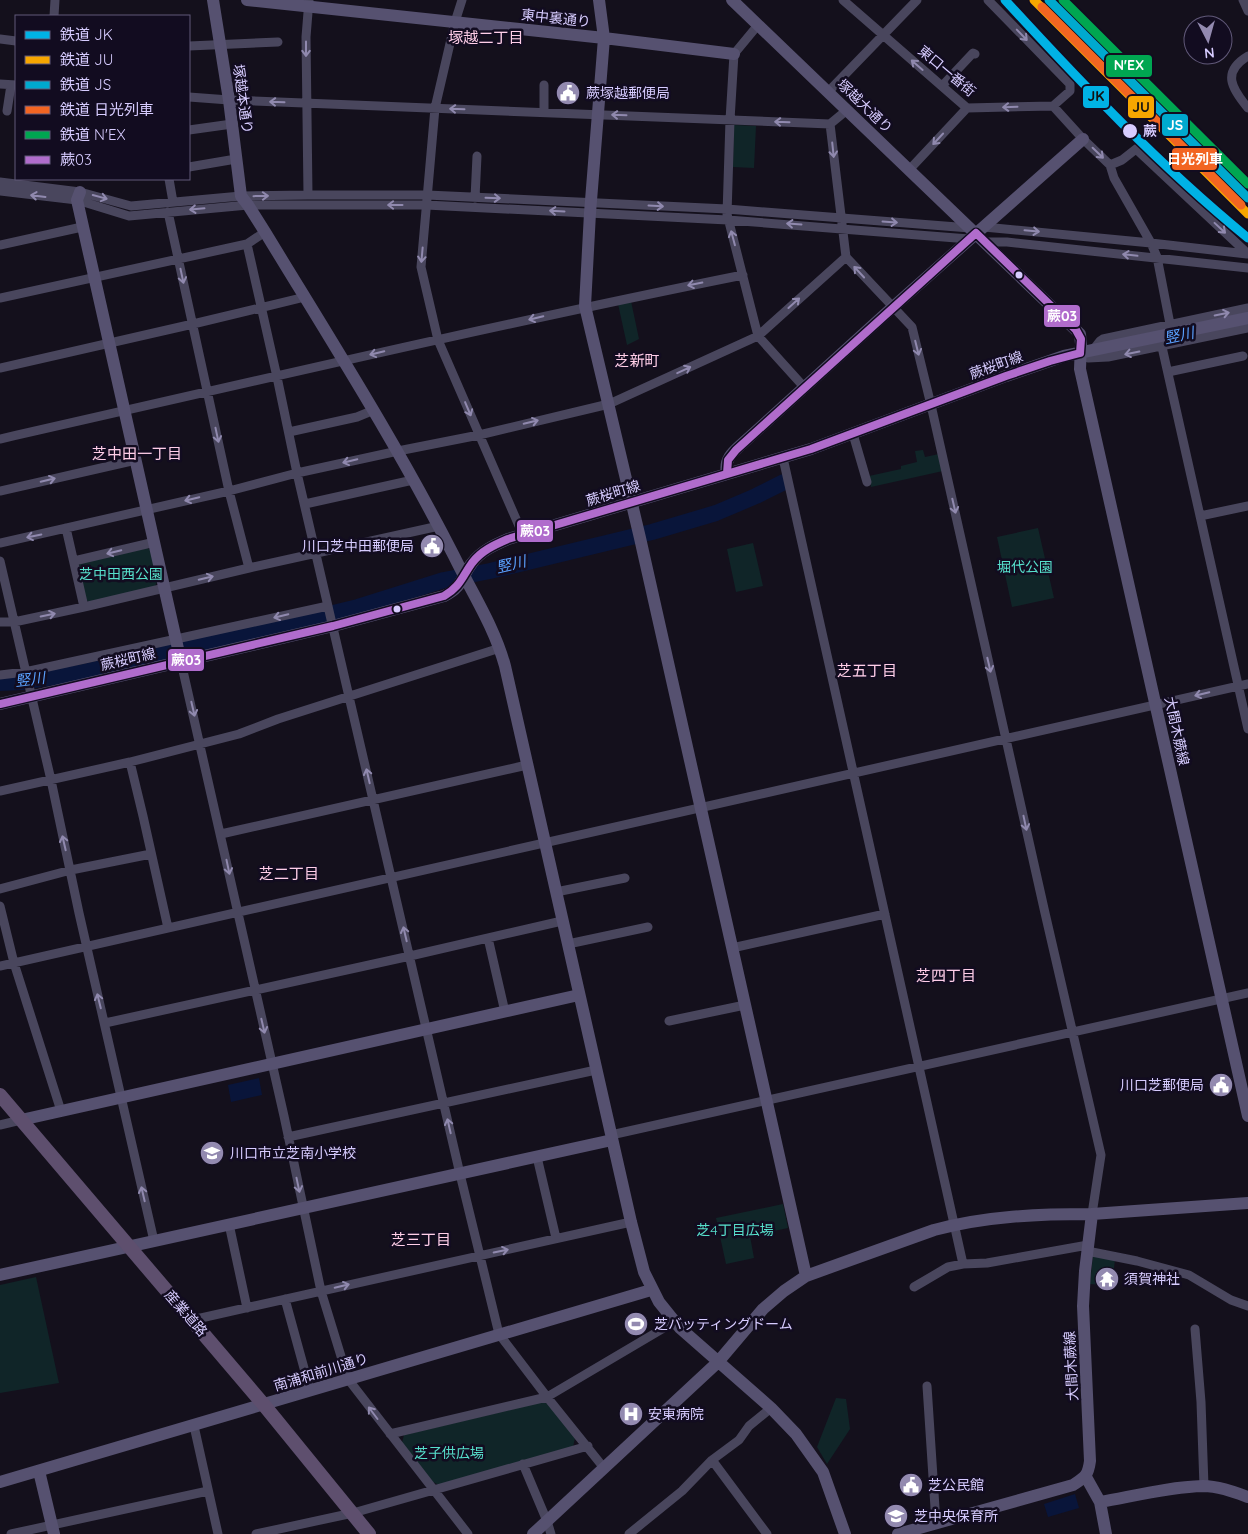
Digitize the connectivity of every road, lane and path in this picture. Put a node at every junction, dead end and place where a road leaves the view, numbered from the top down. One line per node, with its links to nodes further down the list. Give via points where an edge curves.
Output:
1 (55, 0): 13 (street)
2 (213, 0): 21 (street, 塚越本通り)
3 (247, 0): 11 (street, 東中裏通り)
4 (462, 0): 14 (street)
5 (600, 0): 17 (street)
6 (732, 0): 15 (street, 塚越大通り)
7 (843, 0): 16 (street, 東口一番街)
8 (917, 0): 16 (street)
9 (988, 0): 35 (street, one-way to 35, via 1070,84 1070,91)
10 (1243, 0): 12 (street)
11 (309, 3): 14 (street, 東中裏通り); 33 (street, one-way to 33)
12 (1248, 11)
13 (54, 15)
14 (455, 22): 17 (street, 東中裏通り); 36 (street)
15 (758, 25): 23 (street); 30 (street, 塚越大通り)
16 (883, 35): 29 (street, 東口一番街, one-way to 16); 30 (street)
17 (604, 38): 23 (street, 東中裏通り); 41 (street)
18 (0, 39): 19 (street)
19 (15, 41)
20 (278, 42): 21 (street)
21 (220, 44): 22 (street); 32 (street, 塚越本通り)
22 (190, 46)
23 (734, 54): 42 (street)
24 (974, 54): 29 (street)
25 (1248, 56): 34 (street, via 1235,65 1232,74 1234,88)
26 (0, 84): 27 (street)
27 (14, 85): 39 (street)
28 (544, 85): 40 (street)
29 (942, 86): 37 (street, 東口一番街)
30 (828, 92): 38 (street, 塚越大通り)
31 (190, 98): 32 (street)
32 (229, 100): 33 (street, one-way to 32); 43 (street, 塚越本通り)
33 (307, 103): 36 (street); 56 (street)
34 (1246, 103)
35 (1053, 106): 37 (street, 東口一番街, one-way to 37); 46 (street)
36 (435, 108): 40 (street, one-way to 36); 59 (street)
37 (967, 108): 51 (street, one-way to 51)
38 (847, 110): 44 (street); 51 (street, 塚越大通り)
39 (7, 112)
40 (544, 112): 41 (street)
41 (599, 115): 42 (street, one-way to 41); 62 (street)
42 (730, 120): 44 (street, one-way to 42); 63 (street)
43 (232, 124): 45 (street); 48 (street, 塚越本通り)
44 (830, 124): 66 (street, one-way to 66)
45 (190, 130)
46 (1083, 139): 49 (street, one-way to 49); 69 (street)
47 (477, 156): 58 (street)
48 (236, 159): 50 (street); 60 (street, 塚越本通り)
49 (1110, 165): 70 (street, via 1114,178); 73 (street, one-way to 73, via 1136,149)
50 (190, 167)
51 (909, 170): 69 (street, 塚越大通り)
52 (169, 180): 61 (street)
53 (0, 182): 54 (street)
54 (43, 183): 57 (street)
55 (0, 191): 57 (street, one-way to 55)
56 (308, 195): 59 (street); 60 (street, one-way to 56)
57 (78, 196): 61 (street, one-way to 61, via 131,206); 64 (street, via 129,216); 67 (street)
58 (475, 198): 59 (street); 62 (street, one-way to 62)
59 (427, 200): 60 (street, one-way to 60); 62 (street, one-way to 59); 91 (street, one-way to 91, via 422,267)
60 (245, 201): 61 (street); 64 (street, one-way to 64); 68 (street)
61 (173, 202)
62 (591, 208): 63 (street, one-way to 63); 65 (street); 82 (street)
63 (727, 209): 65 (street); 66 (street)
64 (168, 212): 76 (street)
65 (728, 220): 66 (street, one-way to 65); 78 (street, one-way to 65)
66 (842, 223): 69 (street); 74 (street)
67 (82, 227): 72 (street); 79 (street)
68 (265, 232): 71 (street); 80 (street)
69 (977, 234): 70 (street, one-way to 70); 75 (street, one-way to 69, via 1007,242); 84 (street); 95 (street, 大間木蕨線, via 1076,330 1081,339)
70 (1151, 243): 73 (street); 75 (street)
71 (247, 244): 76 (street); 83 (street)
72 (0, 245)
73 (1248, 254)
74 (846, 257): 84 (street, one-way to 74); 90 (street, one-way to 74)
75 (1157, 257): 77 (street); 88 (street)
76 (179, 259): 79 (street); 87 (street, one-way to 87)
77 (1248, 268)
78 (742, 275): 82 (street, one-way to 82); 90 (street)
79 (94, 277): 81 (street); 92 (street)
80 (304, 297): 83 (street); 97 (street)
81 (0, 298)
82 (585, 306): 91 (street, one-way to 91); 103 (street)
83 (262, 308): 87 (street); 100 (street)
84 (892, 308): 101 (street); 104 (street, one-way to 104, via 912,327)
85 (1248, 308): 88 (street, one-way to 85)
86 (1248, 318): 94 (street, 蕨桜町線)
87 (193, 324): 92 (street); 102 (street)
88 (1170, 324): 94 (street, via 1103,339)
89 (1248, 328): 93 (street)
90 (758, 336): 101 (street); 103 (street, one-way to 90)
91 (438, 340): 97 (street, one-way to 97); 109 (street, one-way to 109)
92 (109, 343): 98 (street); 106 (street)
93 (1162, 347): 95 (street, one-way to 95, via 1108,357 1088,358); 99 (street)
94 (1100, 349): 95 (street, 蕨桜町線)
95 (1080, 353): 104 (street, 蕨桜町線, via 1032,367); 151 (street, 大間木蕨線, via 1080,369)
96 (1243, 356): 99 (street)
97 (344, 361): 100 (street); 105 (street)
98 (0, 368)
99 (1168, 372): 124 (street)
100 (277, 377): 102 (street); 107 (street)
101 (804, 387): 115 (street, via 730,456)
102 (208, 392): 106 (street); 119 (street, one-way to 119)
103 (609, 404): 109 (street, one-way to 103); 120 (street)
104 (931, 405): 108 (street, 蕨桜町線); 153 (street, one-way to 153)
105 (374, 410): 107 (street, via 356,418); 111 (street)
106 (124, 411): 110 (street); 113 (street)
107 (288, 432): 114 (street)
108 (853, 434): 112 (street, 蕨桜町線); 117 (street)
109 (478, 435): 111 (street); 127 (street)
110 (0, 439)
111 (398, 450): 114 (street, one-way to 114); 116 (street)
112 (783, 458): 115 (street, 蕨桜町線); 157 (street)
113 (136, 460): 118 (street, one-way to 113); 123 (street)
114 (297, 473): 119 (street); 121 (street)
115 (727, 473): 120 (street, 蕨桜町線)
116 (413, 480): 121 (street); 125 (street)
117 (867, 482)
118 (0, 491)
119 (229, 491): 123 (street, one-way to 123); 133 (street)
120 (632, 503): 127 (street, 蕨桜町線); 161 (street)
121 (305, 504): 130 (street)
122 (1248, 506): 124 (street)
123 (148, 510): 126 (street); 128 (street)
124 (1200, 516): 147 (street)
125 (439, 526): 130 (street); 134 (street)
126 (66, 528): 129 (street, one-way to 129); 132 (street)
127 (523, 534): 134 (street, 蕨桜町線, via 486,550 472,562)
128 (155, 542): 132 (street, one-way to 132); 135 (street)
129 (0, 543)
130 (316, 554): 133 (street); 137 (street)
131 (0, 561): 139 (street)
132 (74, 561): 136 (street)
133 (249, 568): 135 (street, one-way to 133)
134 (464, 577): 140 (street, 蕨桜町線, via 456,589 444,596); 142 (street)
135 (165, 588): 136 (street); 141 (street)
136 (84, 607): 139 (street, one-way to 136)
137 (329, 608): 140 (street); 141 (street, one-way to 141)
138 (0, 622): 139 (street)
139 (14, 622): 144 (street)
140 (332, 623): 143 (street, 蕨桜町線); 149 (street)
141 (177, 642): 143 (street); 144 (street)
142 (500, 648): 149 (street); 156 (street)
143 (181, 660): 148 (street, 蕨桜町線); 154 (street, one-way to 154)
144 (26, 674): 145 (street); 148 (street)
145 (0, 675)
146 (1248, 684): 147 (street)
147 (1238, 686): 151 (street, one-way to 151); 152 (street)
148 (30, 693): 150 (street, 蕨桜町線); 158 (street)
149 (349, 696): 154 (street, via 240,734); 160 (street, one-way to 149)
150 (0, 704)
151 (1156, 705): 153 (street); 186 (street, 大間木蕨線)
152 (1248, 728)
153 (1006, 739): 157 (street); 192 (street, one-way to 192)
154 (201, 744): 155 (street); 162 (street)
155 (130, 762): 158 (street); 164 (street)
156 (527, 766): 160 (street); 163 (street)
157 (853, 773): 161 (street); 172 (street)
158 (51, 780): 159 (street); 165 (street, one-way to 158)
159 (0, 791)
160 (374, 800): 162 (street); 166 (street)
161 (701, 808): 163 (street); 179 (street)
162 (221, 834): 171 (street, one-way to 171)
163 (545, 843): 166 (street); 169 (street)
164 (151, 854): 165 (street); 175 (street)
165 (71, 870): 168 (street); 178 (street)
166 (392, 878): 171 (street); 180 (street, one-way to 166)
167 (625, 878): 169 (street)
168 (0, 889)
169 (556, 892): 173 (street)
170 (0, 906): 181 (street)
171 (238, 912): 175 (street); 183 (street)
172 (885, 914): 179 (street); 194 (street)
173 (562, 921): 176 (street); 177 (street)
174 (648, 926): 177 (street)
175 (168, 928): 178 (street)
176 (488, 938): 180 (street); 188 (street)
177 (568, 944): 185 (street)
178 (87, 947): 181 (street); 190 (street, one-way to 178)
179 (732, 948): 187 (street)
180 (410, 956): 183 (street); 191 (street)
181 (14, 963): 182 (street); 200 (street)
182 (0, 966)
183 (255, 990): 190 (street); 193 (street, one-way to 193)
184 (1248, 993): 186 (street)
185 (579, 995): 188 (street); 195 (street)
186 (1222, 999): 192 (street); 201 (street, 大間木蕨線)
187 (745, 1005): 189 (street); 198 (street)
188 (505, 1012): 191 (street)
189 (669, 1021)
190 (105, 1023): 197 (street)
191 (427, 1029): 193 (street); 199 (street)
192 (1072, 1032): 194 (street); 210 (street, via 1101,1155)
193 (271, 1064): 197 (street); 204 (street)
194 (919, 1067): 198 (street); 213 (street)
195 (596, 1070): 199 (street); 205 (street)
196 (0, 1095): 202 (main road, 産業道路)
197 (121, 1097): 200 (street); 215 (street, one-way to 197)
198 (766, 1101): 205 (street); 221 (street)
199 (444, 1103): 204 (street); 207 (street, one-way to 199)
200 (61, 1111): 202 (street)
201 (1248, 1116)
202 (21, 1120): 203 (street); 216 (main road, 産業道路)
203 (0, 1125)
204 (288, 1137): 209 (street, one-way to 209)
205 (611, 1138): 206 (street); 211 (street)
206 (537, 1157): 207 (street); 214 (street)
207 (460, 1174): 209 (street); 218 (street)
208 (1248, 1203): 210 (street)
209 (303, 1208): 212 (street); 224 (street)
210 (1092, 1214): 213 (street, via 1016,1216); 217 (street, 大間木蕨線)
211 (631, 1222): 214 (street); 223 (street)
212 (229, 1224): 215 (street); 227 (street)
213 (954, 1224): 219 (street); 221 (street)
214 (556, 1238): 218 (street, one-way to 214)
215 (154, 1241): 216 (street)
216 (129, 1247): 220 (street); 228 (main road, 産業道路)
217 (1088, 1248): 219 (street); 226 (street, via 1189,1275 1231,1300); 246 (street, 大間木蕨線, via 1083,1306 1090,1461)
218 (480, 1255): 224 (street, one-way to 218); 231 (street)
219 (963, 1264): 222 (street, via 948,1267)
220 (0, 1275)
221 (806, 1276): 232 (street, via 763,1309)
222 (914, 1287)
223 (651, 1290): 229 (street); 231 (street, 南浦和前川通り)
224 (321, 1291): 225 (street); 233 (street)
225 (285, 1299): 227 (street); 235 (street)
226 (1248, 1306)
227 (247, 1308): 228 (street)
228 (192, 1320): 237 (main road, 産業道路)
229 (674, 1322): 232 (street); 236 (street)
230 (1195, 1329): 248 (street)
231 (499, 1334): 233 (street, 南浦和前川通り); 236 (street)
232 (718, 1362): 238 (street); 244 (street)
233 (348, 1379): 235 (street, 南浦和前川通り); 240 (street, one-way to 233)
234 (927, 1386): 255 (street)
235 (310, 1390): 237 (street, 南浦和前川通り)
236 (547, 1397): 240 (street); 241 (street)
237 (264, 1405): 239 (street, 南浦和前川通り); 253 (main road, 産業道路)
238 (771, 1408): 242 (street, via 749,1426 740,1440); 267 (street, via 796,1434 823,1472)
239 (194, 1426): 245 (street, 南浦和前川通り); 249 (street)
240 (390, 1434): 250 (street)
241 (588, 1446): 243 (street); 244 (street)
242 (712, 1460): 265 (street, via 682,1491); 266 (street)
243 (523, 1464): 250 (street); 254 (street)
244 (604, 1468): 254 (street)
245 (39, 1471): 247 (street, 南浦和前川通り); 256 (street)
246 (1086, 1477): 252 (street); 255 (street, via 1073,1485)
247 (0, 1482)
248 (1204, 1486): 251 (street); 252 (street)
249 (208, 1491): 256 (street); 259 (street)
250 (433, 1491): 253 (street); 262 (street)
251 (1248, 1497)
252 (1100, 1502): 269 (street)
253 (353, 1513): 257 (street); 261 (main road, 産業道路)
254 (547, 1521): 263 (street); 264 (street)
255 (936, 1522): 268 (street)
256 (53, 1530): 258 (street)
257 (296, 1530): 260 (street)
258 (11, 1534)
259 (218, 1534)
260 (256, 1534)
261 (369, 1534)
262 (468, 1534)
263 (533, 1534)
264 (551, 1534)
265 (629, 1534)
266 (767, 1534)
267 (845, 1534)
268 (898, 1534)
269 (1106, 1534)

